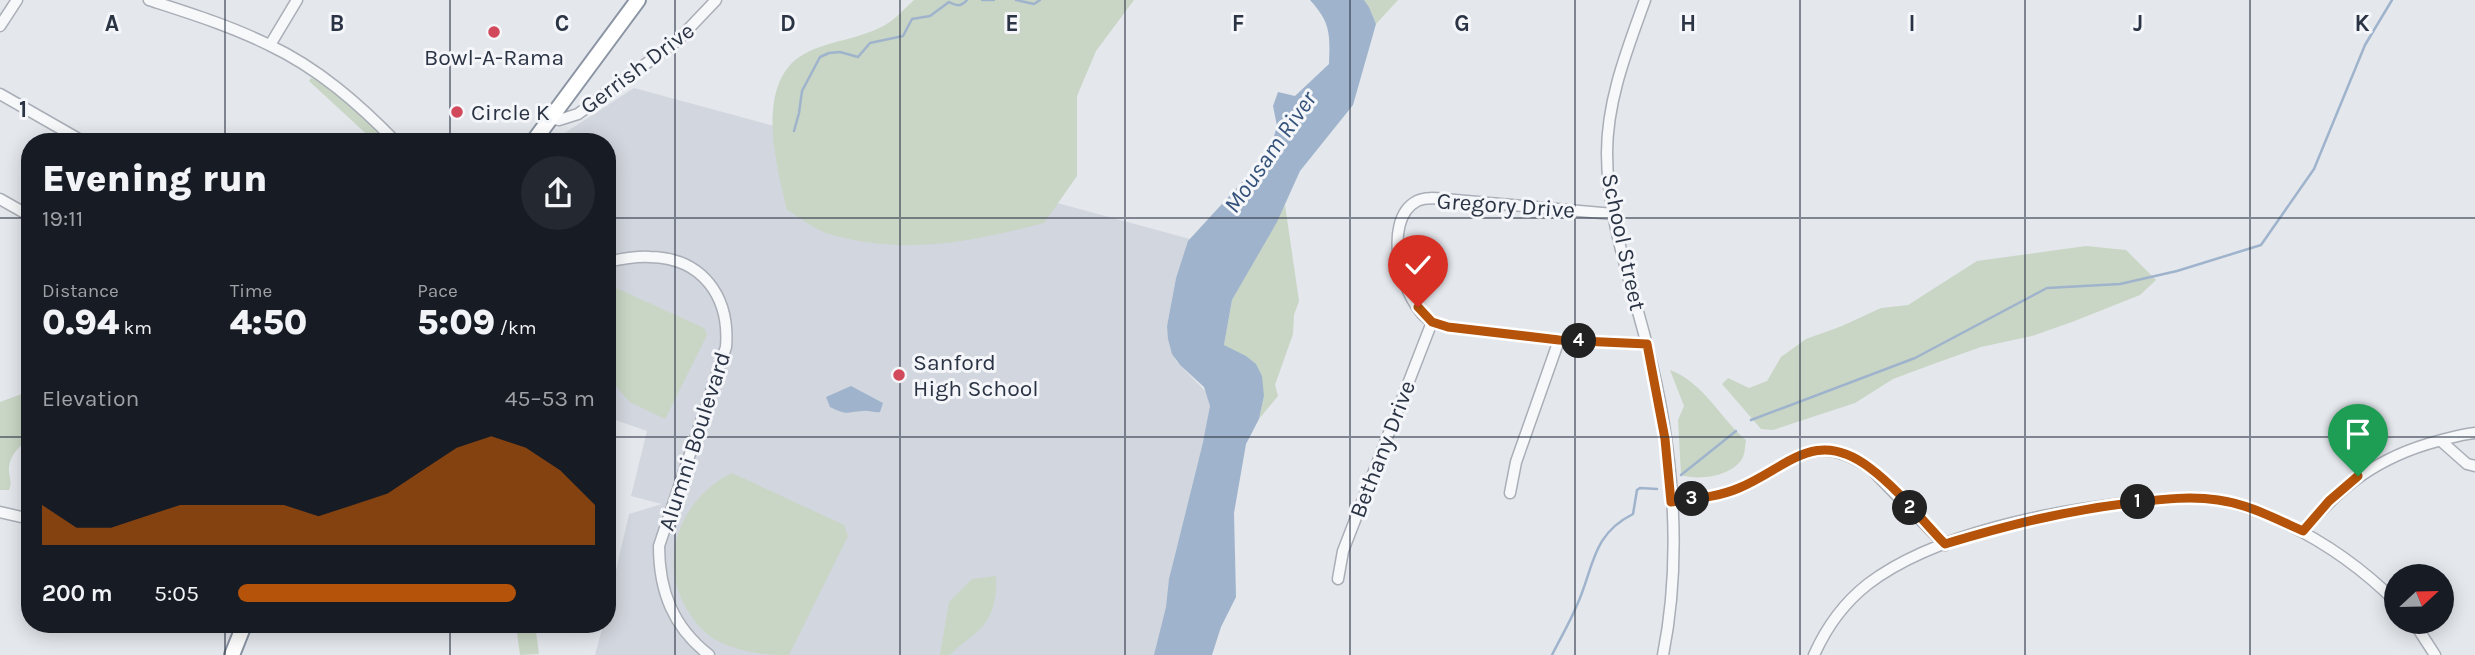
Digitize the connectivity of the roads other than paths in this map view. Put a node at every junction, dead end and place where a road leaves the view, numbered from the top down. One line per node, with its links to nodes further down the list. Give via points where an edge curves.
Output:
1 (17, 0): 7 (street)
2 (149, 0): 8 (street)
3 (298, 0): 8 (street)
4 (638, 0): 10 (highway)
5 (716, 0): 10 (street, Gerrish Drive, via 678,40 578,114)
6 (1645, 0): 16 (street, School Street, via 1608,124)
7 (0, 26)
8 (270, 45): 12 (street, via 341,91)
9 (0, 93): 11 (street)
10 (550, 118): 13 (highway)
11 (69, 133)
12 (386, 133)
13 (539, 133)
14 (0, 199): 15 (street)
15 (21, 211)
16 (1613, 214): 18 (street, Gregory Drive, via 1444,198 1415,202 1401,221 1399,260 1410,296); 20 (street, School Street)
17 (616, 260): 35 (street, Alumni Boulevard, via 648,257 679,261 711,285 725,315 726,347 659,546 666,599 677,622)
18 (1432, 322): 19 (street); 30 (street, Bethany Drive, via 1343,551)
19 (1559, 340): 20 (street); 24 (street, via 1516,462)
20 (1647, 344): 25 (street, School Street, via 1665,439)
21 (2475, 433): 22 (street)
22 (2441, 441): 23 (street, via 2462,461); 28 (street, via 2358,476)
23 (2475, 466)
24 (1510, 493)
25 (1671, 502): 29 (street, via 1721,494 1790,458 1834,451 1871,469); 36 (street, School Street, via 1671,581)
26 (0, 512): 27 (street)
27 (21, 517)
28 (2303, 531): 29 (street, via 2220,500 2165,499 2048,515); 31 (street, via 2356,565)
29 (1945, 544): 37 (street, via 1867,585 1840,612)
30 (1338, 579)
31 (2384, 591)
32 (241, 633): 34 (highway)
33 (2421, 634): 38 (street)
34 (232, 655)
35 (709, 655)
36 (1663, 655)
37 (1814, 655)
38 (2435, 655)

